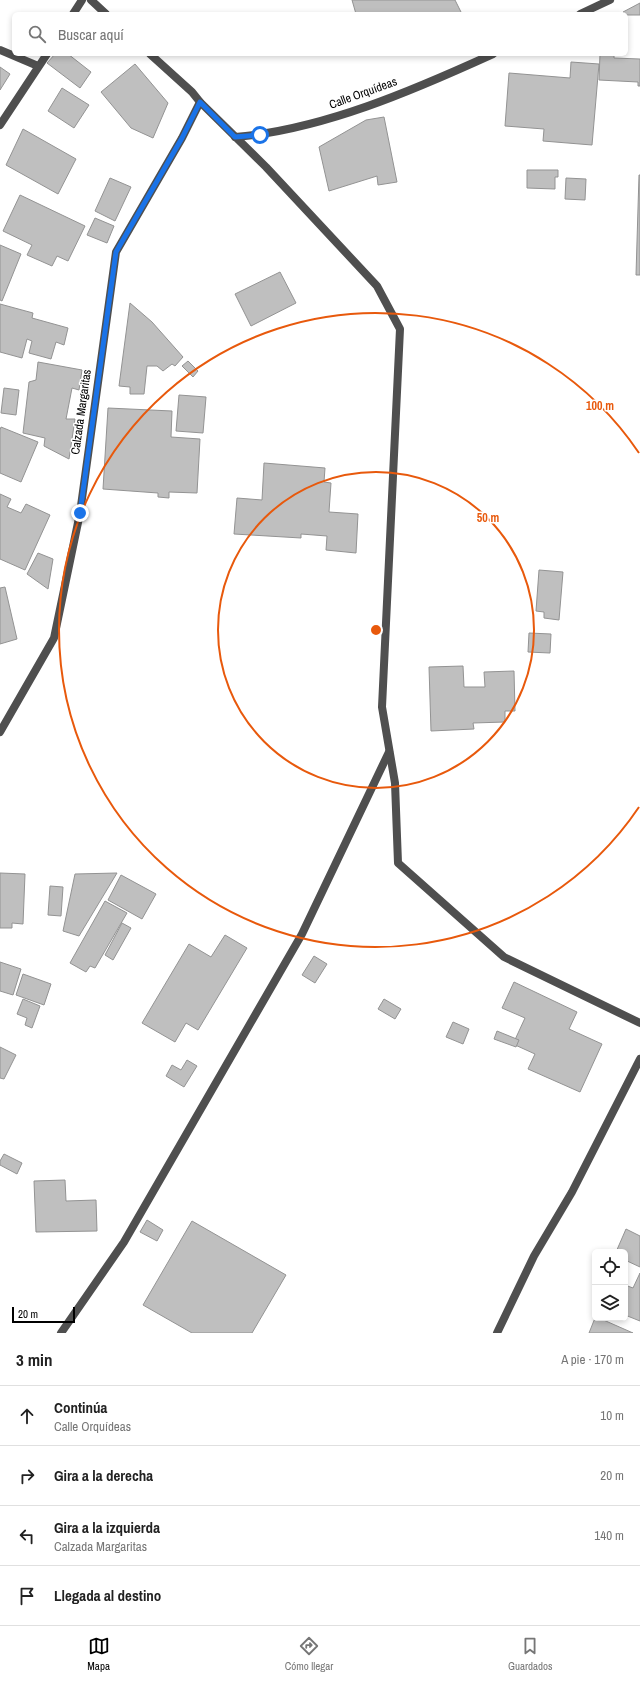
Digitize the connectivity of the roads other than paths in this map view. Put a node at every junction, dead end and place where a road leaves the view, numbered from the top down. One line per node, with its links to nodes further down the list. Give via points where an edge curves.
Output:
1 (82, 0): 4 (street)
2 (91, 0): 5 (street)
3 (610, 0): 6 (street)
4 (74, 12)
5 (104, 12)
6 (584, 12)
7 (0, 50): 8 (street)
8 (12, 55)
9 (14, 56): 13 (street)
10 (46, 56): 13 (street)
11 (152, 56): 14 (street)
12 (489, 56): 16 (street, Calle Orquídeas, via 348,114 260,135)
13 (38, 66): 15 (street)
14 (200, 102): 16 (street); 17 (street, Calzada Margaritas, via 116,252 80,513 54,638)
15 (0, 126)
16 (235, 137): 18 (street, via 377,286 400,329 382,706)
17 (0, 732)
18 (389, 752): 19 (street, via 395,783 398,863 504,956); 21 (street, via 302,934 124,1242)
19 (640, 1023)
20 (640, 1059): 22 (street, via 572,1192 534,1256)
21 (61, 1333)
22 (497, 1333)

